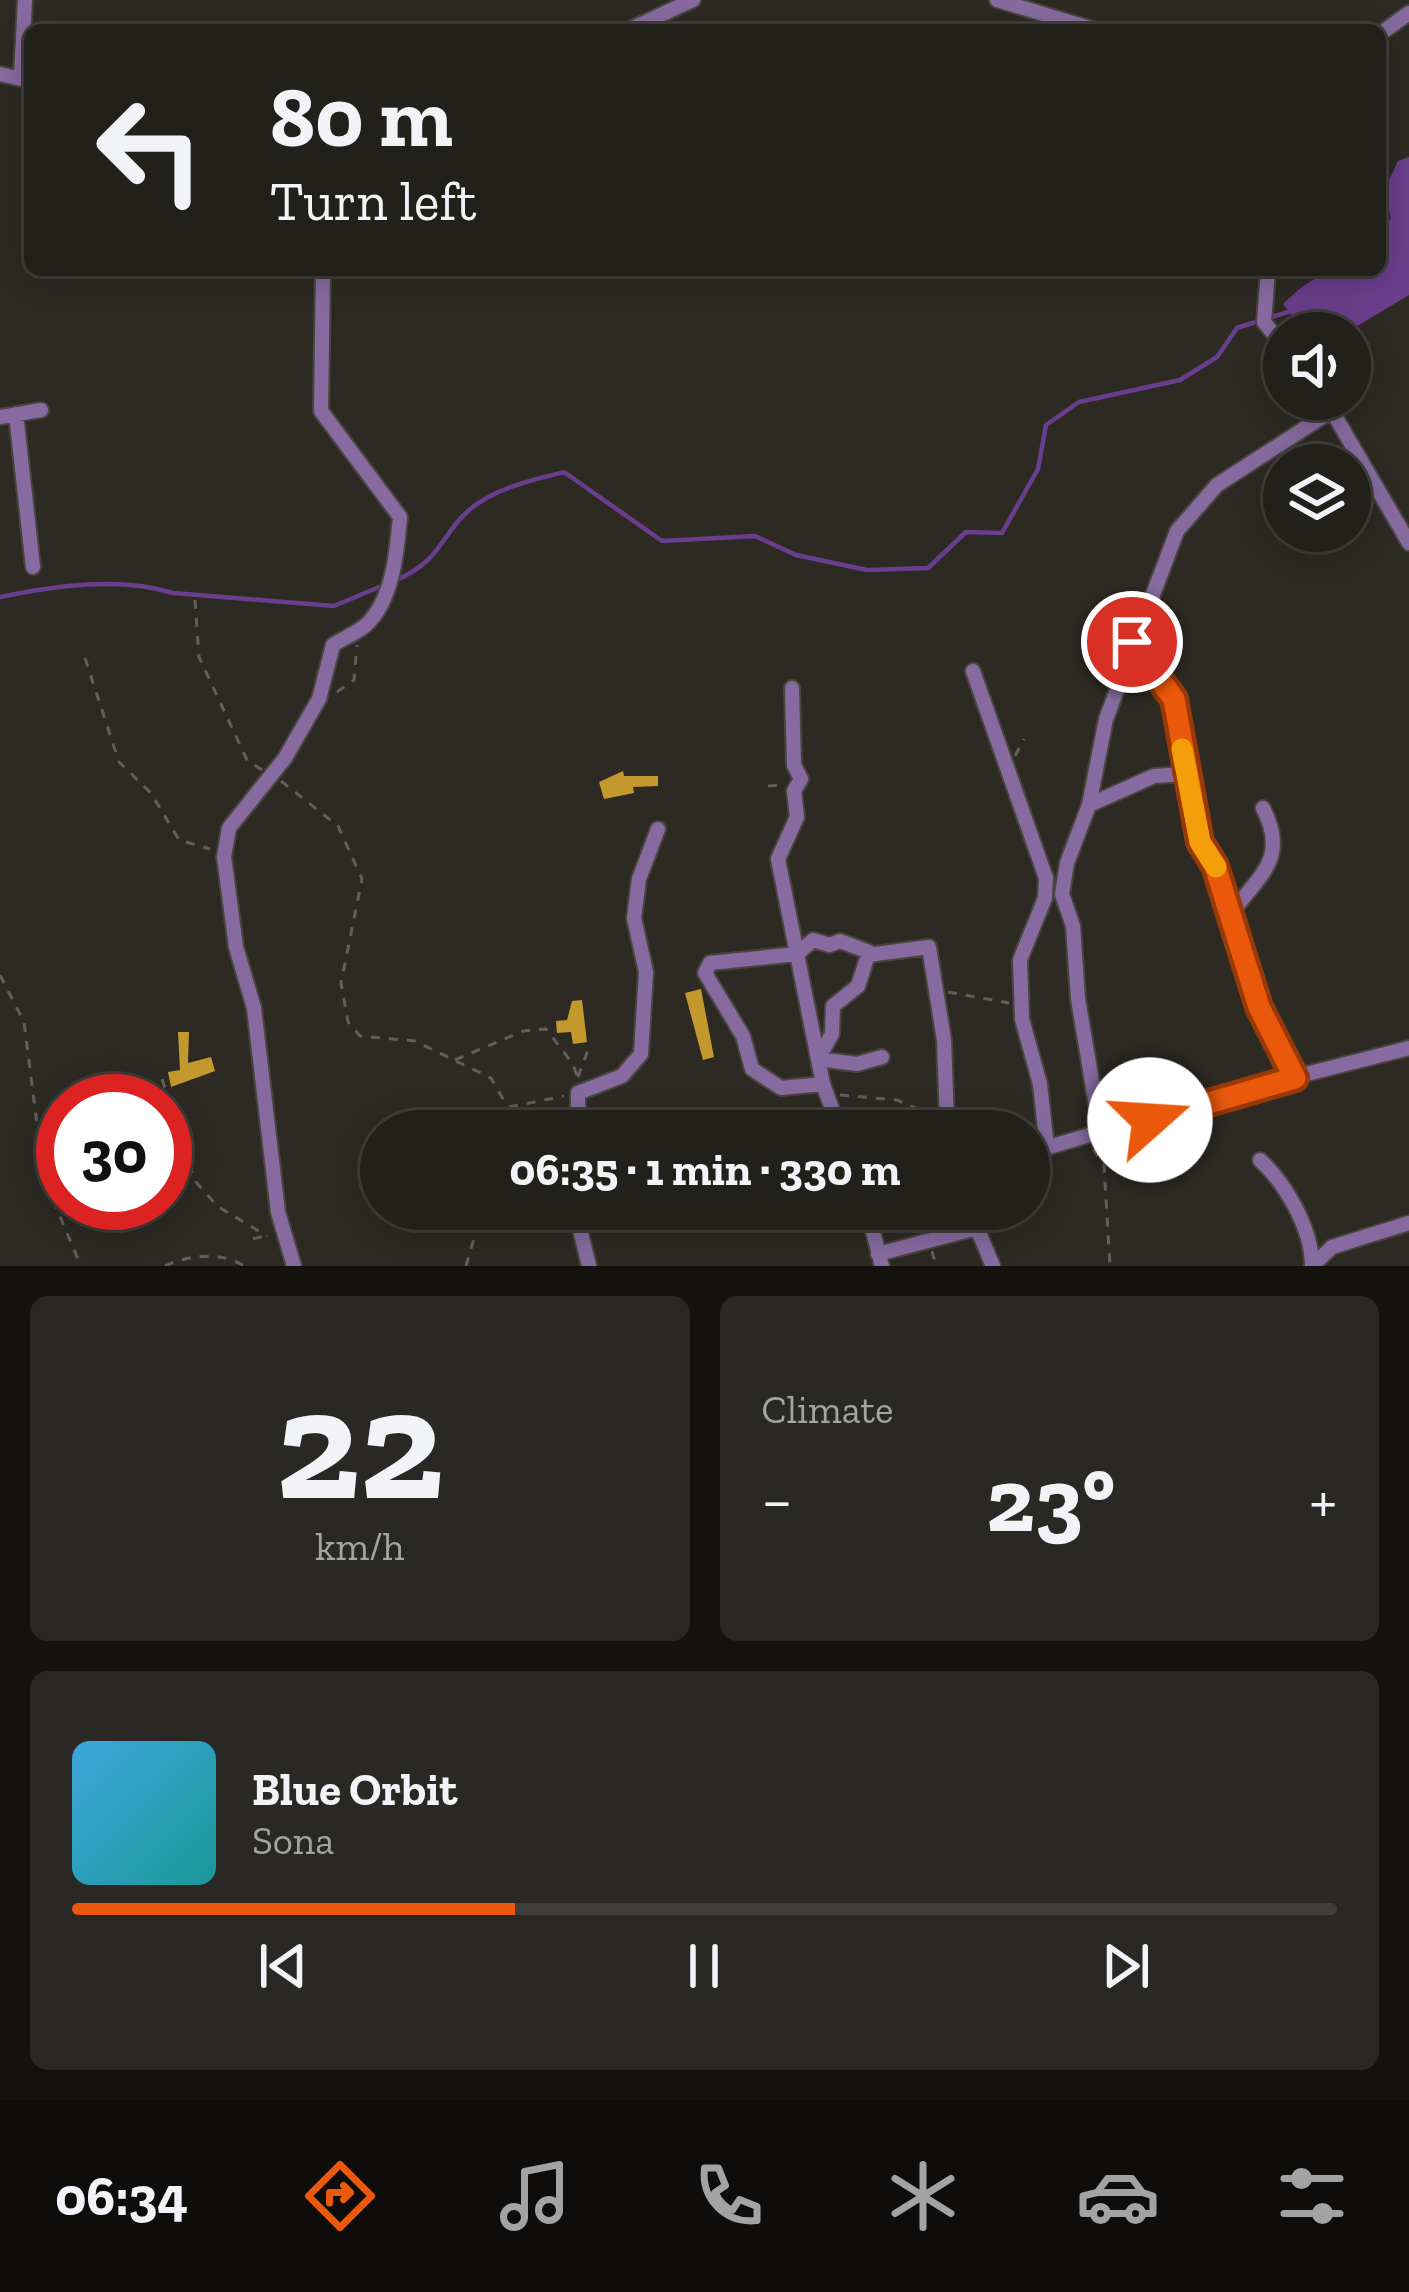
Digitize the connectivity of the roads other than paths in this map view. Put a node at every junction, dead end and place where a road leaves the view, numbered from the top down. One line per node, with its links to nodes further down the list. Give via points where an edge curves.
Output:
1 (693, 0): 3 (street)
2 (998, 0): 4 (street)
3 (641, 24)
4 (1076, 24)
5 (323, 276): 40 (street, via 321,411 400,517 393,572 369,622 333,645 319,699 273,775 234,820 224,850)
6 (1268, 276): 7 (street)
7 (1265, 312)
8 (41, 410): 9 (street)
9 (8, 415): 13 (street)
10 (1308, 420): 14 (street, via 1217,485 1177,531)
11 (1338, 420): 12 (street)
12 (1409, 543)
13 (33, 567)
14 (1132, 642): 17 (street, via 1174,699); 18 (street, via 1099,741)
15 (973, 671): 32 (street, via 1046,878 1020,960)
16 (792, 688): 22 (street, via 801,779 797,817 778,859)
17 (1185, 774): 18 (street, via 1154,776); 21 (street)
18 (1089, 805): 33 (street, via 1062,894)
19 (1263, 808): 21 (street, via 1276,843 1272,862)
20 (658, 829): 29 (street, via 634,918 646,972 641,1054 622,1076 578,1085)
21 (1228, 918): 27 (street)
22 (797, 954): 23 (street, via 813,940 840,941); 26 (street); 28 (street, via 710,963 705,974 743,1036 752,1069 782,1088)
23 (868, 956): 26 (street, via 858,986 833,1006 832,1034); 31 (street, via 929,947)
24 (1409, 1048): 27 (street)
25 (882, 1057): 26 (street, via 857,1064)
26 (818, 1059): 28 (street)
27 (1295, 1078): 33 (street)
28 (825, 1089): 30 (street)
29 (578, 1110)
30 (832, 1110)
31 (951, 1110)
32 (1043, 1110)
33 (1101, 1135): 34 (street)
34 (1050, 1147)
35 (1260, 1160): 36 (street, via 1277,1175 1305,1230 1312,1266 1332,1247)
36 (1409, 1222)
37 (581, 1230): 41 (street)
38 (872, 1230): 39 (street)
39 (880, 1260): 42 (street, via 977,1228)
40 (294, 1266)
41 (590, 1266)
42 (992, 1266)

